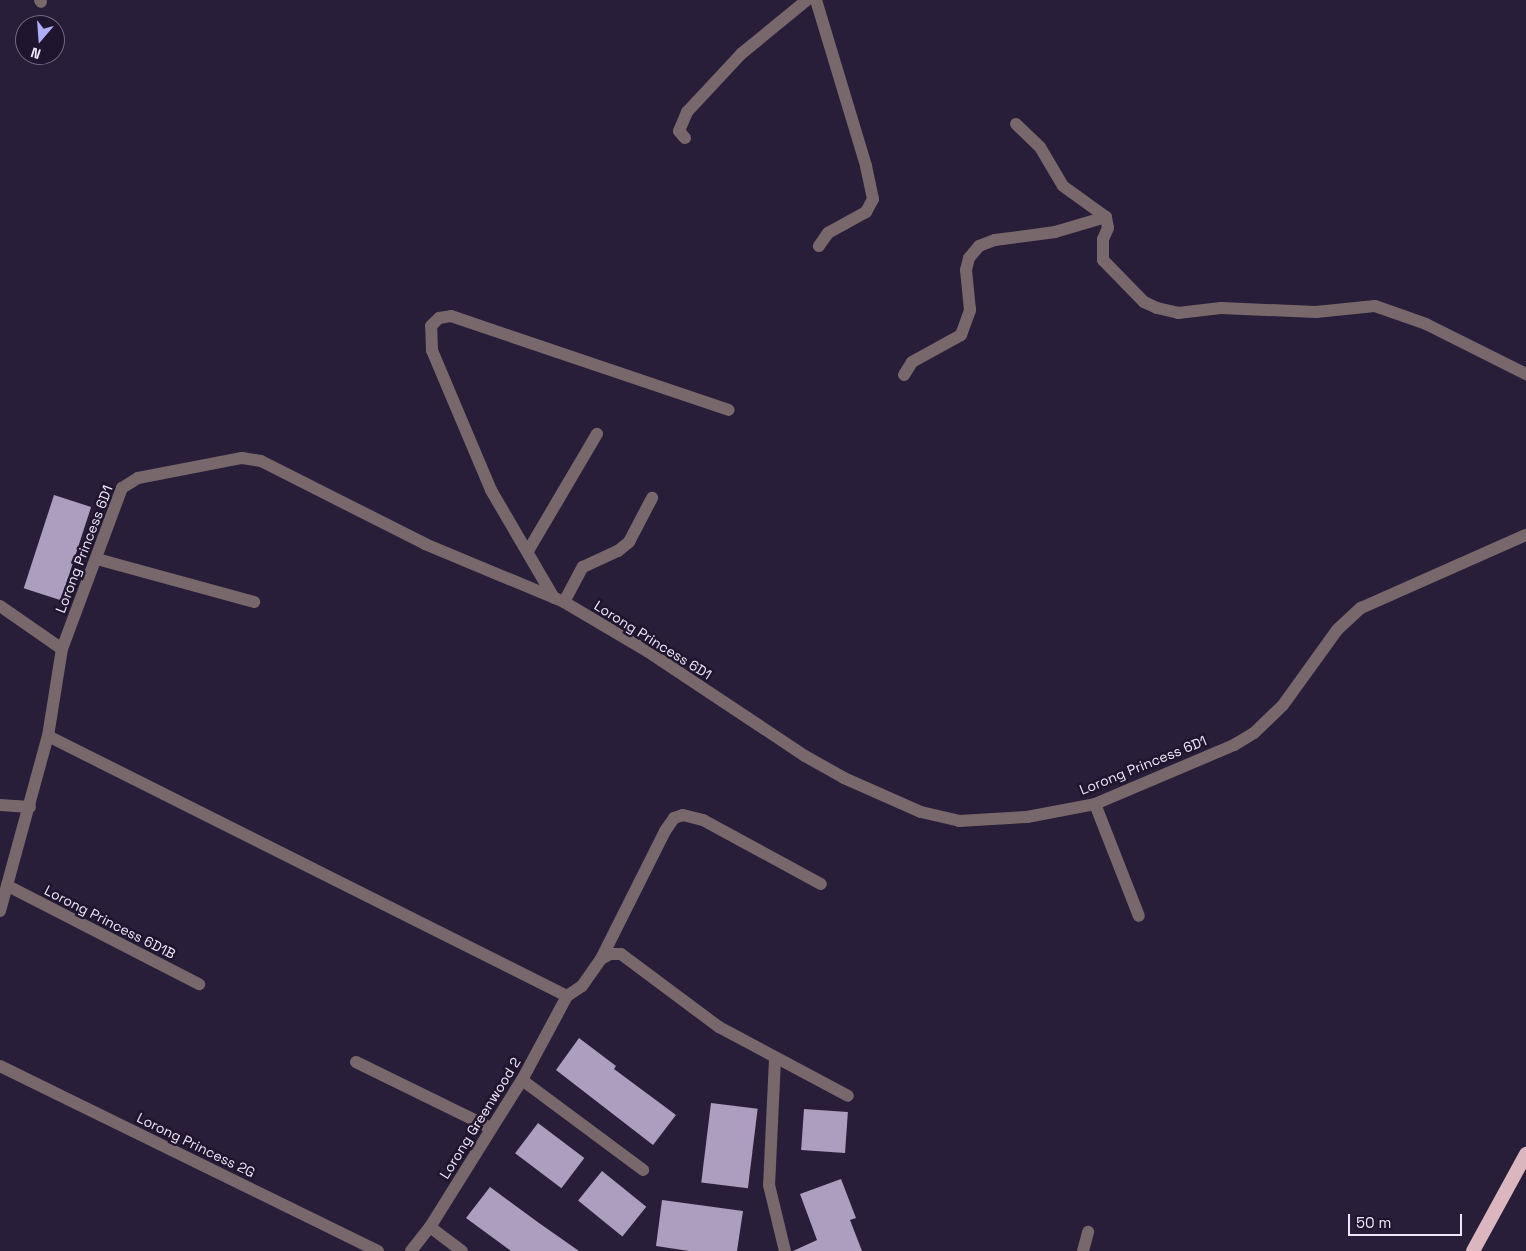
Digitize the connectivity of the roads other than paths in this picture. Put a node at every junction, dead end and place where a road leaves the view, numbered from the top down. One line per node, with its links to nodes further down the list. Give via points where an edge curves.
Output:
1 (807, 0): 4 (street, via 741,54 687,112 680,131)
2 (816, 0): 6 (street, via 873,199 866,212 828,233)
3 (1016, 124): 5 (street, via 1040,147 1063,186)
4 (685, 138)
5 (1106, 216): 7 (street, via 1108,228 1102,246 1103,260 1144,302 1158,308 1178,313 1221,308 1316,312 1375,306 1426,324); 8 (street, via 1056,232 995,240 979,246 969,258 966,270 970,310 961,334 912,362)
6 (819, 246)
7 (1526, 374)
8 (904, 375)
9 (730, 410): 13 (street, via 451,316 439,318 430,326 432,350 491,490)
10 (597, 434): 13 (street)
11 (652, 498): 15 (street, via 629,542 618,551 583,567)
12 (1526, 535): 20 (street, Lorong Princess 6D1, via 1361,608 1337,630 1284,705 1254,733 1234,745)
13 (528, 551): 15 (street)
14 (97, 559): 15 (street, Lorong Princess 6D1, via 122,488 130,480 242,458 261,460 425,544); 16 (street); 18 (street, Lorong Princess 6D1)
15 (559, 600): 20 (street, Lorong Princess 6D1, via 647,651 805,756 844,778 921,812 959,821 992,821)
16 (254, 602)
17 (0, 606): 18 (street)
18 (62, 649): 19 (street, Lorong Princess 6D1)
19 (48, 736): 22 (street, Lorong Princess 6D1); 29 (street)
20 (1095, 804): 26 (street)
21 (0, 805): 22 (street)
22 (30, 807): 24 (street, Lorong Princess 6D1)
23 (821, 884): 27 (street, via 703,820 683,815 674,818)
24 (8, 886): 25 (street, Lorong Princess 6D1); 28 (street, Lorong Princess 6D1B)
25 (0, 912)
26 (1139, 916)
27 (601, 959): 29 (street, via 582,986); 30 (street, via 610,954 628,958 718,1027)
28 (199, 984)
29 (567, 996): 33 (street, Lorong Greenwood 2)
30 (775, 1060): 34 (street); 43 (street, via 769,1184)
31 (356, 1062): 35 (street)
32 (0, 1066): 40 (street, Lorong Princess 2G)
33 (522, 1080): 35 (street, Lorong Greenwood 2); 37 (street)
34 (848, 1096)
35 (491, 1128): 38 (street, Lorong Greenwood 2)
36 (1526, 1154): 45 (highway)
37 (643, 1170)
38 (430, 1227): 41 (street, Lorong Greenwood 2); 42 (street)
39 (1088, 1232): 44 (street)
40 (378, 1251)
41 (411, 1251)
42 (462, 1251)
43 (785, 1251)
44 (1083, 1251)
45 (1473, 1251)

